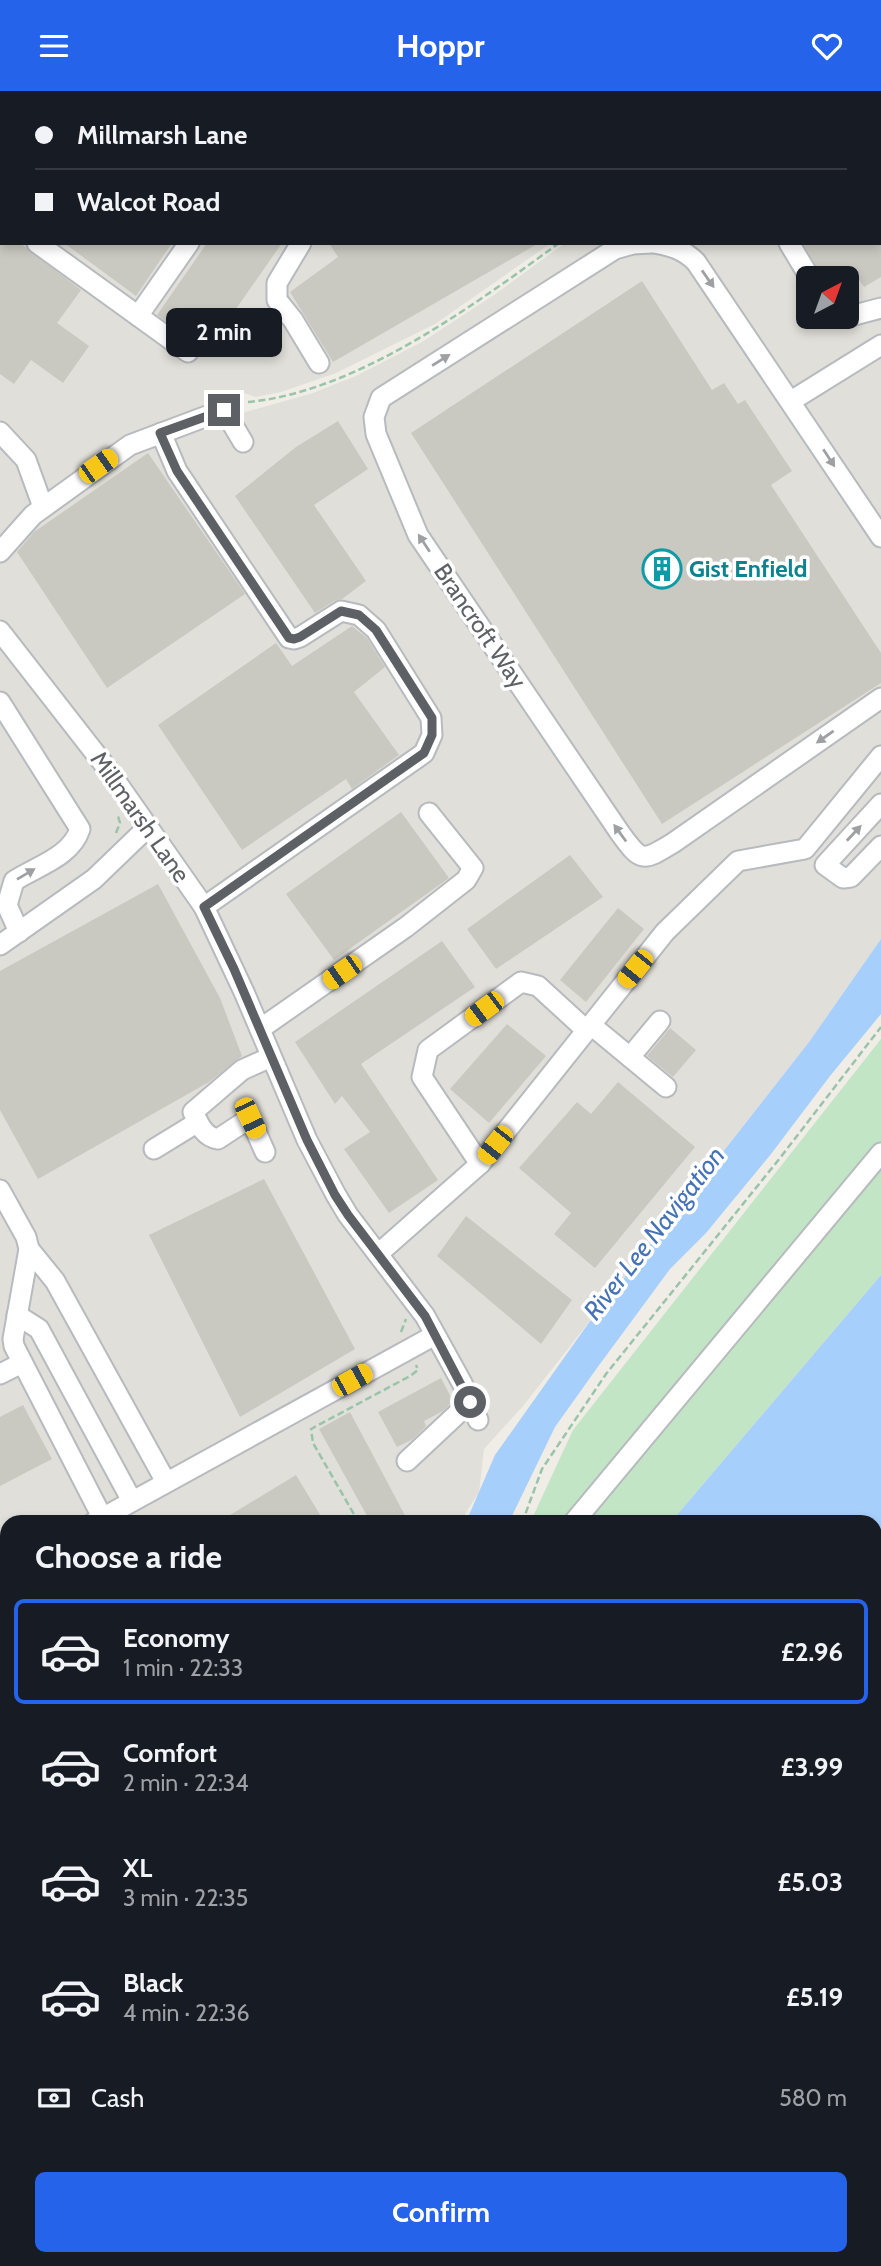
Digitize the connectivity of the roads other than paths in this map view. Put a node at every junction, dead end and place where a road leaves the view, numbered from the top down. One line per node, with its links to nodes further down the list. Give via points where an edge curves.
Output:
1 (40, 245): 10 (street)
2 (188, 245): 10 (street)
3 (300, 245): 13 (street, via 277,283 277,300)
4 (629, 245): 22 (street, Brancroft Way, one-way to 4, via 673,843 645,857 635,853 620,833 418,535 376,434 374,417 381,398 615,249)
5 (662, 245): 14 (street, Brancroft Way, one-way to 14, via 687,253 696,262)
6 (790, 245): 7 (street)
7 (803, 266)
8 (881, 308): 9 (street)
9 (859, 314)
10 (138, 316): 12 (street)
11 (881, 345): 14 (street)
12 (188, 352)
13 (319, 363)
14 (792, 401): 19 (street, Brancroft Way, one-way to 19)
15 (0, 432): 18 (street, via 26,460)
16 (160, 433): 17 (street, via 228,409); 18 (street, via 130,445); 31 (street, via 177,471 289,638 300,637 341,611 359,615 376,630 432,718 432,735 424,753)
17 (243, 442)
18 (43, 507): 20 (street)
19 (881, 537)
20 (0, 552)
21 (0, 631): 27 (street, Millmarsh Lane)
22 (881, 698)
23 (0, 702): 32 (street, one-way to 23, via 7,905 14,881 64,853 80,829)
24 (881, 756): 29 (street)
25 (881, 804): 30 (street, one-way to 25)
26 (429, 813): 36 (street, via 473,868 466,880)
27 (148, 827): 31 (street, Millmarsh Lane); 32 (street, via 94,879)
28 (881, 846): 30 (street, via 851,877 843,878)
29 (805, 849): 30 (street); 35 (street, via 738,860 665,932)
30 (825, 865)
31 (204, 907): 36 (street, Millmarsh Lane)
32 (19, 932): 33 (street)
33 (0, 945)
34 (660, 1021): 38 (street)
35 (588, 1028): 38 (street); 44 (street); 44 (street, via 538,986 521,982 428,1050 422,1077)
36 (260, 1029): 37 (street, Millmarsh Lane)
37 (271, 1057): 40 (street, via 242,1070 193,1112); 47 (street, Millmarsh Lane, via 335,1195)
38 (630, 1057): 39 (street)
39 (666, 1087)
40 (198, 1122): 41 (street); 42 (street, via 203,1131 218,1139 250,1118)
41 (154, 1149)
42 (265, 1152)
43 (881, 1153): 58 (street)
44 (480, 1164): 47 (street)
45 (0, 1190): 46 (street)
46 (29, 1249): 48 (street); 54 (street, via 55,1282)
47 (378, 1254): 49 (street, Millmarsh Lane)
48 (17, 1315): 50 (street); 55 (street, via 38,1329)
49 (435, 1335): 53 (street, Millmarsh Lane, via 474,1411); 54 (street)
50 (6, 1340): 51 (street)
51 (22, 1363): 52 (street); 56 (street)
52 (0, 1374)
53 (407, 1461)
54 (166, 1482): 55 (street)
55 (132, 1501): 57 (street)
56 (96, 1515)
57 (107, 1515)
58 (580, 1515)

